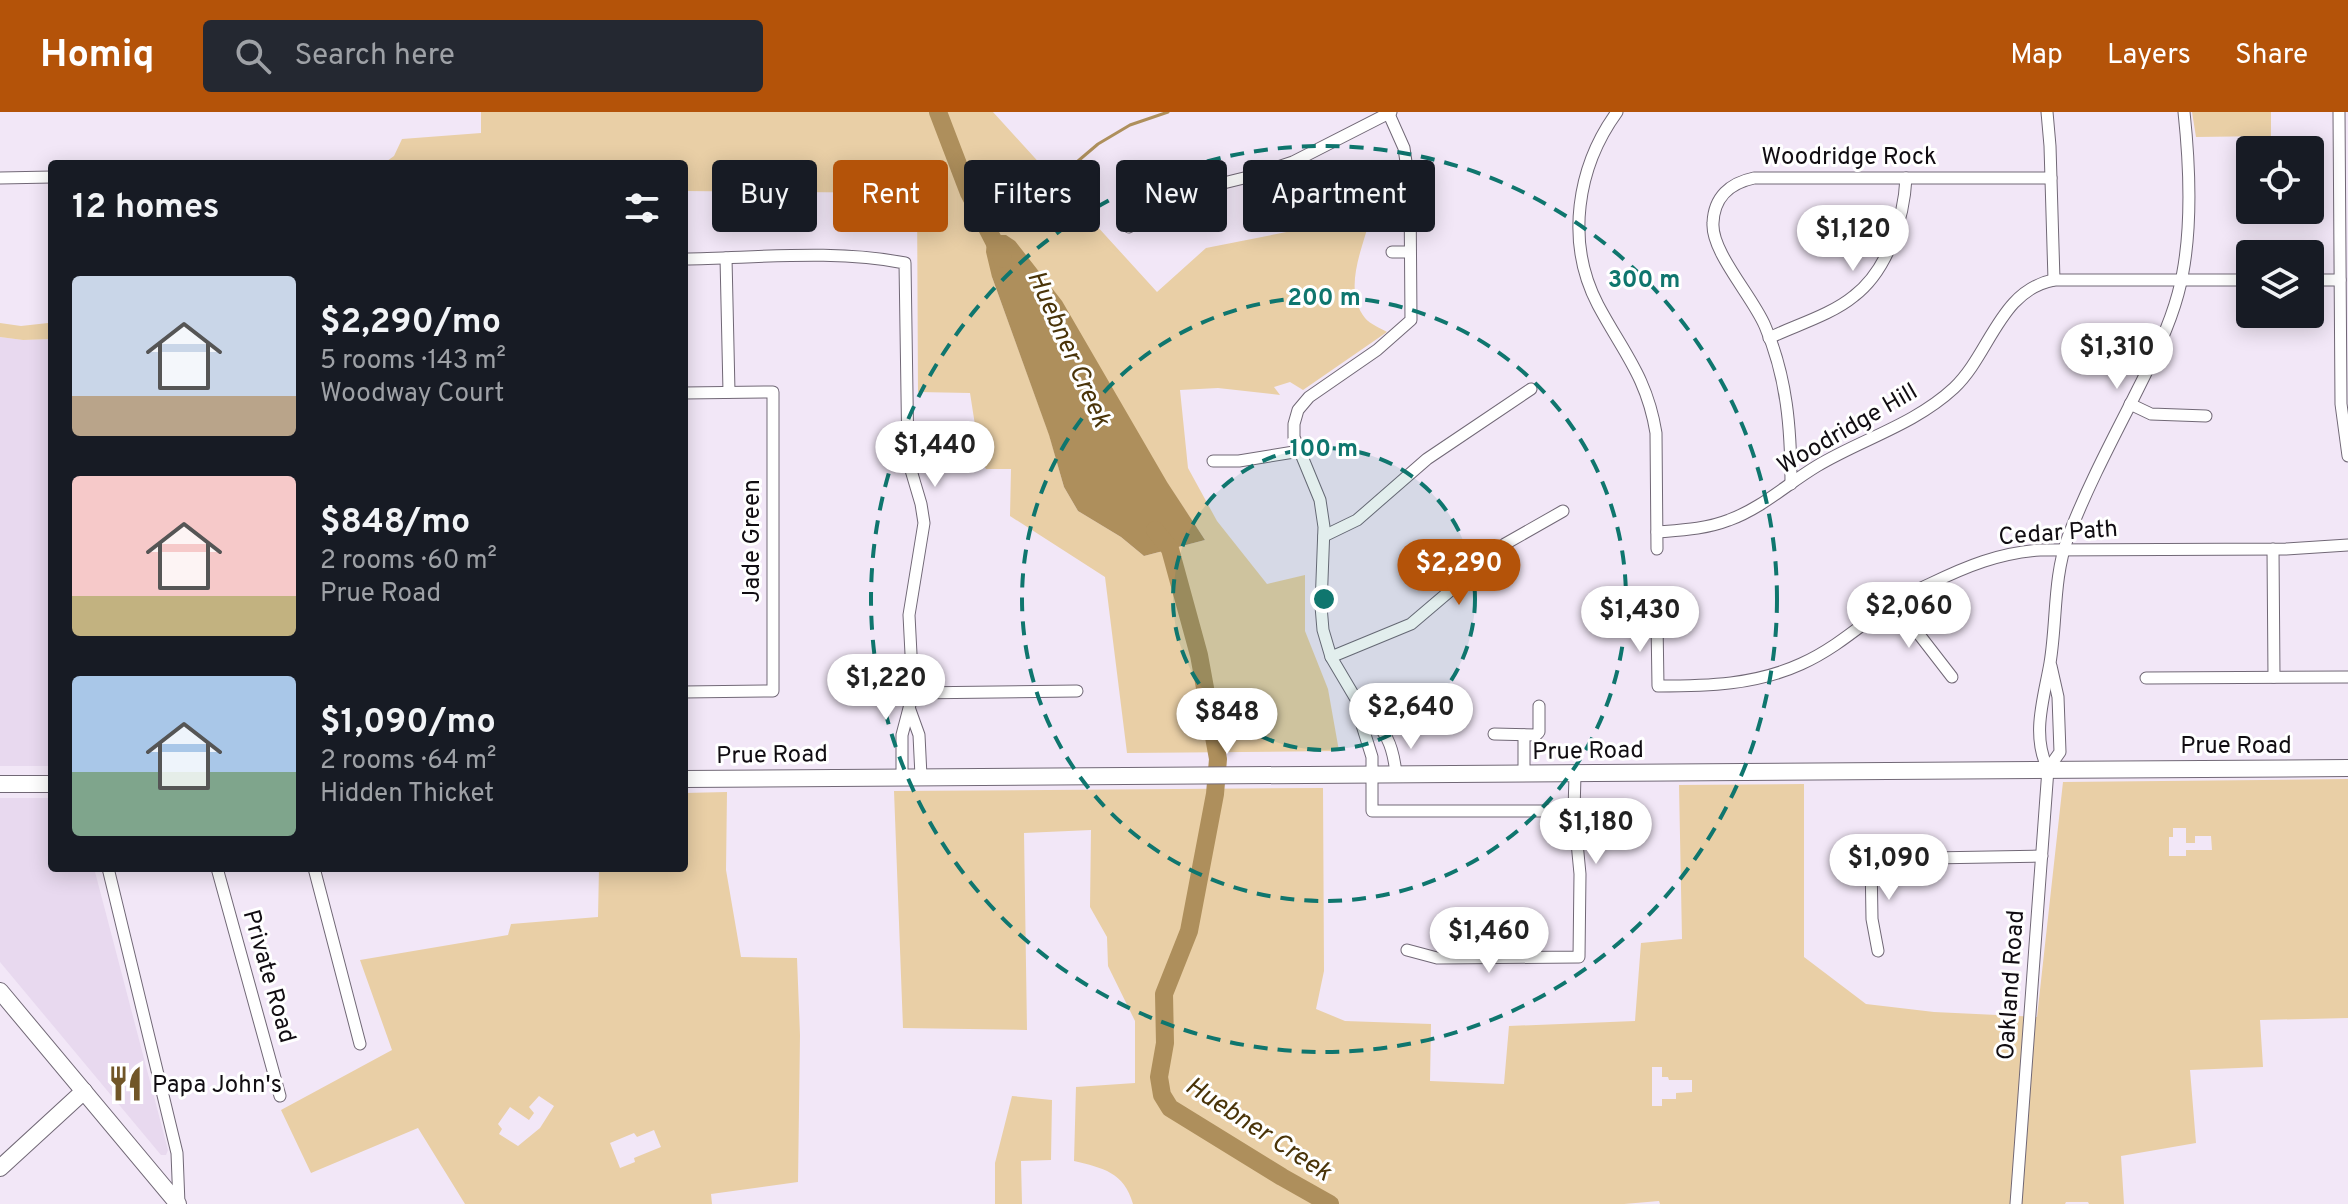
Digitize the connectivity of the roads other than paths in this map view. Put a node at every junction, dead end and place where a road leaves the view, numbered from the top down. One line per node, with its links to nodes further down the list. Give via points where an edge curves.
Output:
1 (1389, 112): 10 (street, via 1293,162); 12 (street, via 1404,148 1410,190)
2 (1617, 112): 31 (street, via 1585,176 1579,232 1590,287 1648,396 1656,433)
3 (2047, 112): 9 (street)
4 (2184, 112): 16 (street, via 2187,217)
5 (2339, 112): 19 (street)
6 (48, 177): 7 (street)
7 (0, 178)
8 (1906, 178): 9 (street, Woodridge Rock); 20 (street, via 1898,224 1867,284 1853,297); 20 (street, Woodridge Rock, via 1754,178 1723,192 1715,210 1714,240)
9 (2051, 178): 15 (street)
10 (1227, 182)
11 (1392, 252): 12 (street)
12 (1409, 252): 26 (street, via 1411,320 1309,397 1294,424)
13 (726, 258): 14 (street); 22 (street); 47 (street, via 833,256 905,263 908,460 924,523 909,615)
14 (688, 259)
15 (2054, 280): 16 (street, Woodridge Hill); 29 (street, Woodridge Hill, via 2026,290 2013,302 1972,368 1933,405)
16 (2181, 280): 17 (street, Woodridge Hill); 24 (street, via 2158,349)
17 (2236, 280)
18 (2324, 280): 19 (street)
19 (2340, 280): 27 (street, via 2341,413)
20 (1769, 338): 29 (street, Woodridge Rock, via 1790,419)
21 (1531, 389): 32 (street, via 1427,459 1357,520)
22 (729, 392): 23 (street); 46 (street, Jade Green, via 773,392 773,691)
23 (688, 393)
24 (2130, 404): 25 (street, via 2151,414); 36 (street)
25 (2206, 416)
26 (1300, 451): 28 (street); 32 (street, via 1320,500)
27 (2348, 456)
28 (1213, 461)
29 (1791, 484): 31 (street, Woodridge Hill, via 1727,521)
30 (1563, 511): 39 (street, via 1505,544 1411,624)
31 (1657, 532): 34 (street)
32 (1324, 536): 39 (street, via 1321,606)
33 (2348, 545): 35 (street, Cedar Path)
34 (1657, 549)
35 (2273, 549): 36 (street, Cedar Path); 42 (street)
36 (2064, 550): 37 (street, Cedar Path, via 1983,560); 40 (street)
37 (1894, 602): 38 (street, Cedar Path, via 1825,652 1779,673 1731,684 1658,686); 41 (street)
38 (1657, 622)
39 (1331, 657): 50 (street)
40 (2050, 661): 58 (street, via 2041,699 2040,753); 58 (street, via 2058,697 2060,752)
41 (1952, 677)
42 (2274, 677): 43 (street); 44 (street)
43 (2348, 677)
44 (2146, 678)
45 (1077, 691): 47 (street)
46 (688, 692)
47 (913, 693): 49 (street)
48 (1539, 706): 52 (street, via 1539,732)
49 (910, 710): 54 (street); 55 (street)
50 (1363, 711): 53 (street); 56 (street)
51 (1494, 734): 52 (street)
52 (1524, 735): 61 (street)
53 (1387, 737): 56 (street); 60 (street)
54 (902, 743): 55 (street); 63 (street)
55 (920, 743): 64 (street)
56 (1368, 743): 59 (street)
57 (2348, 768): 58 (main road, Prue Road)
58 (2048, 769): 62 (main road, Prue Road); 69 (street, Oakland Road)
59 (1372, 774): 60 (main road, Prue Road); 64 (main road, Prue Road); 68 (street, via 1372,811)
60 (1396, 774): 61 (main road, Prue Road)
61 (1524, 775): 62 (main road, Prue Road)
62 (1575, 775): 68 (street)
63 (902, 776): 64 (main road, Prue Road); 65 (main road, Prue Road)
64 (921, 776)
65 (688, 779)
66 (0, 784): 67 (main road)
67 (48, 784)
68 (1574, 811): 73 (street, via 1579,957 1437,958)
69 (2042, 856): 74 (street, via 1871,859); 81 (street, Oakland Road)
70 (112, 872): 80 (street, via 177,1153)
71 (218, 872): 78 (street, Private Road)
72 (315, 872): 76 (street)
73 (1407, 950)
74 (1878, 951)
75 (0, 991): 77 (main road)
76 (360, 1044)
77 (84, 1091): 79 (main road); 80 (main road)
78 (280, 1096)
79 (0, 1168)
80 (178, 1204)
81 (2016, 1204)

